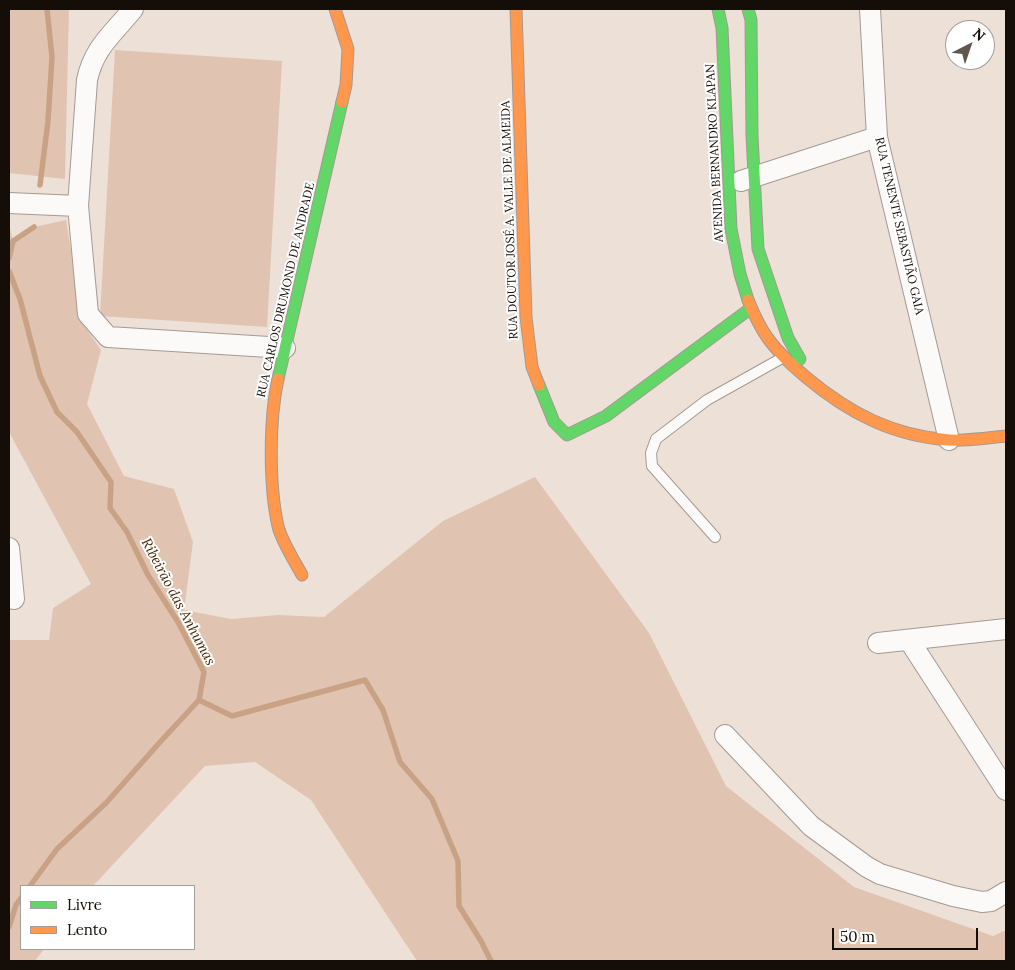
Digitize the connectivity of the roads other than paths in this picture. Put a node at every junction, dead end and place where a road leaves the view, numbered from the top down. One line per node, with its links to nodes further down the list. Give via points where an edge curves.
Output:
1 (133, 9): 11 (street, via 91,63)
2 (335, 9): 13 (street, RUA CARLOS DRUMOND DE ANDRADE, via 348,50 346,85)
3 (516, 9): 12 (street, RUA DOUTOR JOSÉ A. VALLE DE ALMEIDA, via 526,317 532,367 554,422 567,435 606,416)
4 (718, 9): 9 (street, AVENIDA BERNANDRO KLAPAN, via 722,28)
5 (748, 9): 8 (street, AVENIDA BERNANDRO KLAPAN)
6 (870, 9): 7 (street, RUA TENENTE SEBASTIÃO GAIA)
7 (877, 137): 8 (street); 18 (street, RUA TENENTE SEBASTIÃO GAIA)
8 (754, 178): 9 (street); 14 (street, AVENIDA BERNANDRO KLAPAN, via 758,249)
9 (728, 184): 12 (street, AVENIDA BERNANDRO KLAPAN, via 734,248)
10 (9, 203): 11 (street)
11 (78, 206): 13 (street, via 88,314 108,337)
12 (751, 308): 15 (street, AVENIDA BERNANDRO KLAPAN)
13 (285, 348): 21 (street, RUA CARLOS DRUMOND DE ANDRADE, via 274,396 270,469 278,528)
14 (796, 353): 15 (lane); 16 (street, AVENIDA BERNANDRO KLAPAN)
15 (784, 357): 16 (street, AVENIDA BERNANDRO KLAPAN); 19 (lane, via 707,400 656,439 651,453 652,466)
16 (819, 388): 18 (street, AVENIDA BERNANDRO KLAPAN, via 853,412 896,430)
17 (1006, 436): 18 (street, AVENIDA BERNANDRO KLAPAN)
18 (949, 440)
19 (715, 537)
20 (9, 548): 22 (street)
21 (302, 575)
22 (14, 599)
23 (1006, 629): 24 (street)
24 (908, 640): 25 (street); 27 (street)
25 (878, 643)
26 (725, 735): 28 (street, via 811,826 880,874 982,902 991,901)
27 (1006, 790)
28 (1006, 892)

